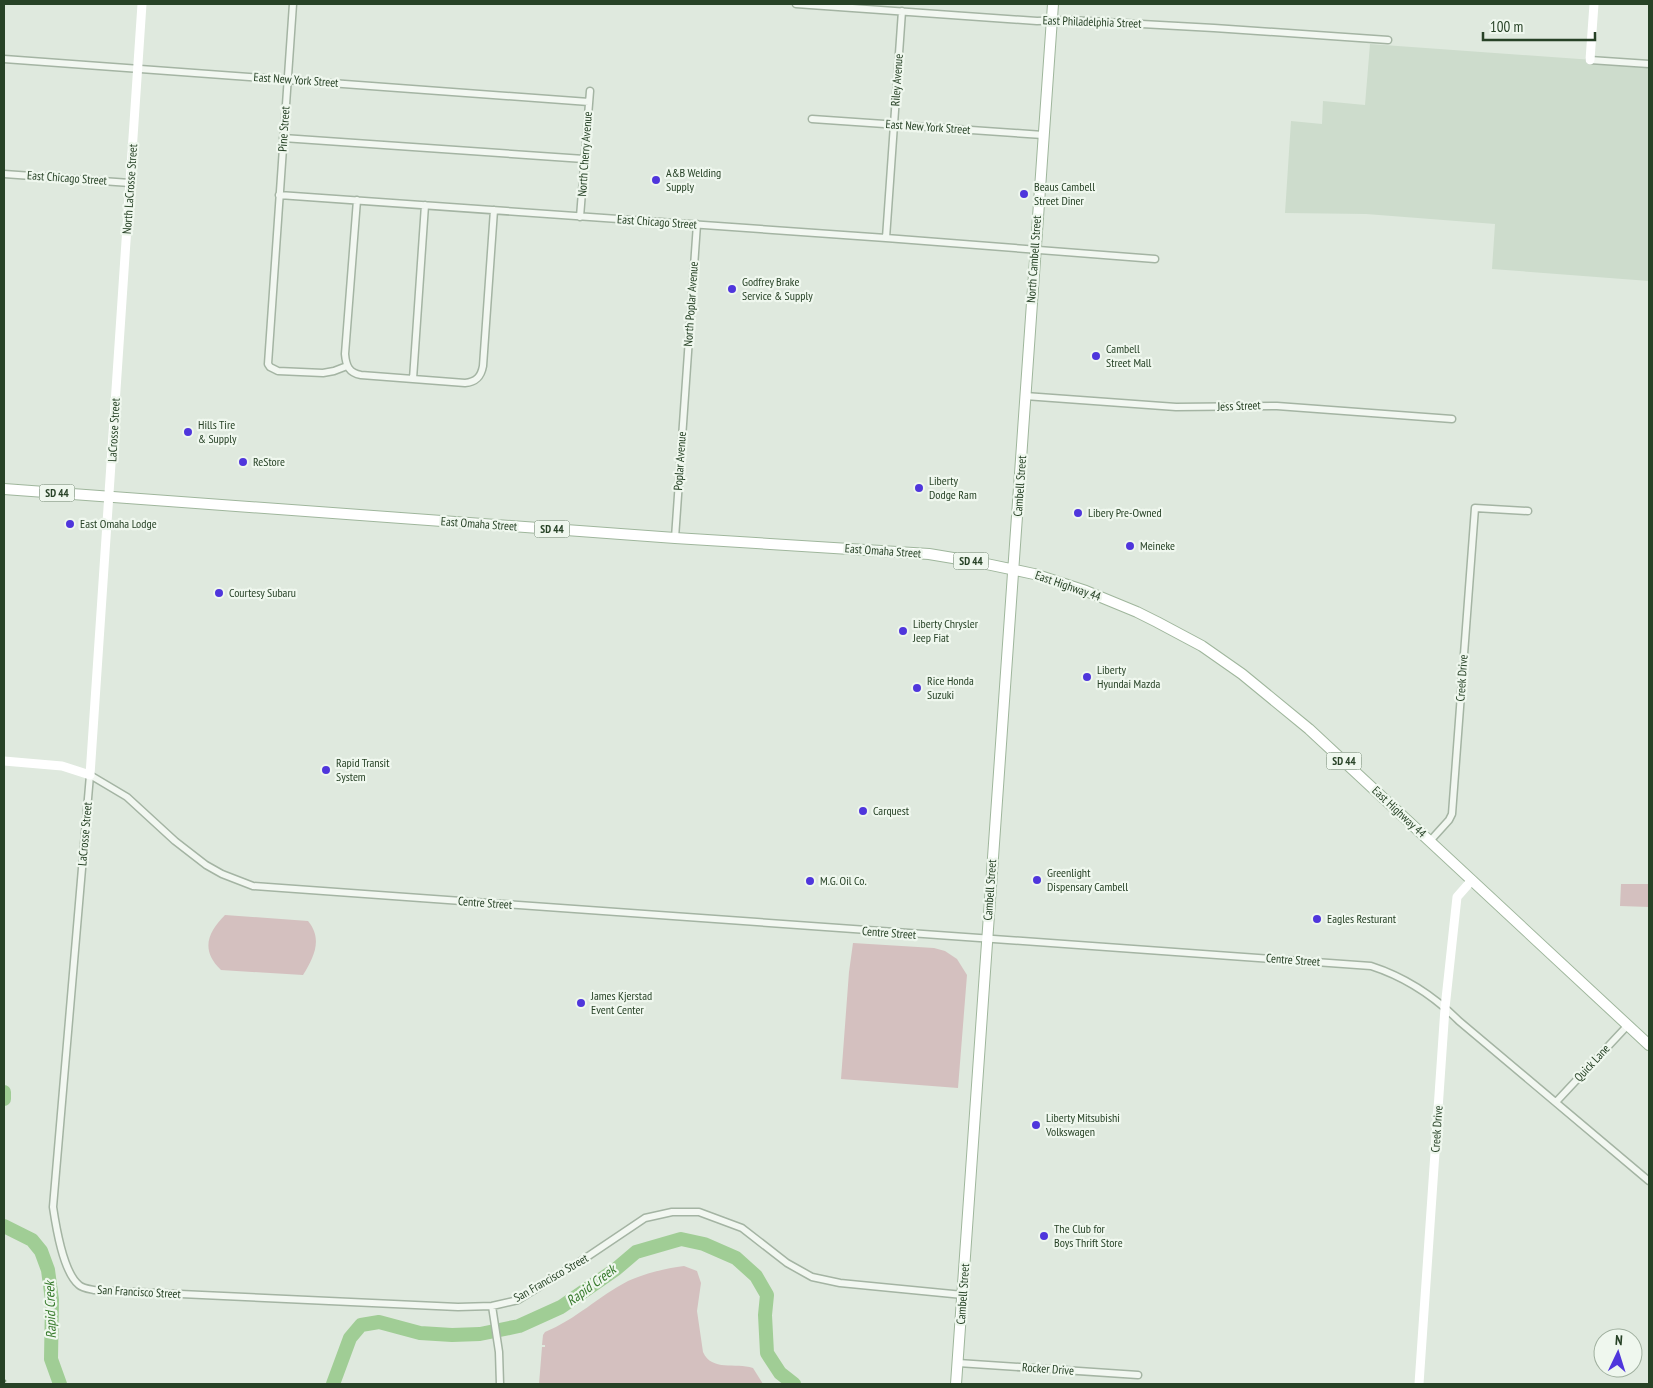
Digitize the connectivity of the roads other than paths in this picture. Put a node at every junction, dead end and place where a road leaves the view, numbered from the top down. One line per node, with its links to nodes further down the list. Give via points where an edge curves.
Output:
1 (142, 4): 12 (street, North LaCrosse Street)
2 (293, 4): 13 (street, Pine Street)
3 (796, 4): 6 (street, East Philadelphia Street)
4 (1053, 4): 7 (main road, North Cambell Street)
5 (1594, 4): 10 (street)
6 (902, 11): 7 (street, East Philadelphia Street); 17 (street, Riley Avenue)
7 (1051, 20): 8 (street, East Philadelphia Street); 18 (main road, North Cambell Street)
8 (1388, 40)
9 (4, 59): 12 (street, East New York Street)
10 (1590, 60): 11 (street)
11 (1649, 64)
12 (138, 68): 13 (street, East New York Street); 22 (street, North LaCrosse Street)
13 (287, 80): 15 (street, East New York Street); 19 (street, Pine Street)
14 (590, 91): 15 (street, North Cherry Avenue)
15 (589, 102): 20 (street, North Cherry Avenue)
16 (812, 119): 17 (street, East New York Street)
17 (894, 125): 18 (street, East New York Street); 29 (street, Riley Avenue)
18 (1043, 135): 30 (main road, North Cambell Street)
19 (283, 138): 20 (street); 23 (street, Pine Street)
20 (584, 159): 27 (street, North Cherry Avenue)
21 (4, 174): 22 (street, East Chicago Street)
22 (130, 183): 33 (street, North LaCrosse Street)
23 (279, 194): 24 (street, East Chicago Street); 32 (street, Pine Street, via 268,364 278,371 323,373)
24 (357, 200): 25 (street, East Chicago Street); 32 (street, via 345,354)
25 (425, 205): 26 (street, East Chicago Street); 34 (street)
26 (494, 210): 27 (street, East Chicago Street); 34 (street, via 480,375 465,383)
27 (580, 217): 28 (street, East Chicago Street)
28 (697, 224): 29 (street, East Chicago Street); 35 (street, North Poplar Avenue)
29 (886, 238): 30 (street, East Chicago Street)
30 (1035, 249): 31 (street, East Chicago Street); 36 (main road, North Cambell Street)
31 (1155, 259)
32 (347, 366): 34 (street, via 356,375)
33 (117, 375): 39 (street, LaCrosse Street)
34 (413, 379)
35 (686, 384): 41 (street, Poplar Avenue)
36 (1025, 396): 37 (street, Jess Street, via 1176,407 1277,406); 42 (main road, Cambell Street)
37 (1452, 418)
38 (4, 489): 39 (main road, East Omaha Street / SD 44)
39 (110, 496): 41 (main road, East Omaha Street / SD 44); 44 (street, LaCrosse Street)
40 (1528, 511): 45 (street, Creek Drive, via 1475,508 1452,814)
41 (675, 538): 42 (main road, East Omaha Street / SD 44, via 929,554)
42 (1013, 569): 45 (main road, East Highway 44 / SD 44, via 1086,591 1137,612 1208,650 1283,706); 47 (main road, Cambell Street)
43 (4, 761): 44 (street, via 62,766)
44 (90, 775): 47 (street, Centre Street, via 128,797 206,865 253,886); 53 (street, LaCrosse Street, via 53,1208 58,1237 70,1273)
45 (1430, 841): 46 (main road, East Highway 44 / SD 44)
46 (1472, 880): 48 (street, Creek Drive, via 1457,898); 49 (main road, East Highway 44 / SD 44)
47 (987, 940): 48 (street, Centre Street, via 1371,966 1409,982); 54 (main road, Cambell Street)
48 (1446, 1008): 51 (street, Centre Street); 60 (street, Creek Drive)
49 (1628, 1025): 50 (main road, East Highway 44 / SD 44); 51 (street, Quick Lane)
50 (1649, 1045)
51 (1556, 1102): 52 (street, Centre Street)
52 (1649, 1181)
53 (80, 1286): 55 (street, San Francisco Street, via 94,1290)
54 (963, 1295): 55 (street, San Francisco Street, via 840,1283 812,1277 787,1263 742,1228 699,1212 672,1212 645,1218 518,1300); 56 (main road, Cambell Street)
55 (492, 1306): 58 (street)
56 (958, 1363): 57 (street, Rocker Drive); 59 (main road, Cambell Street)
57 (1138, 1375)
58 (500, 1384)
59 (956, 1384)
60 (1419, 1384)

